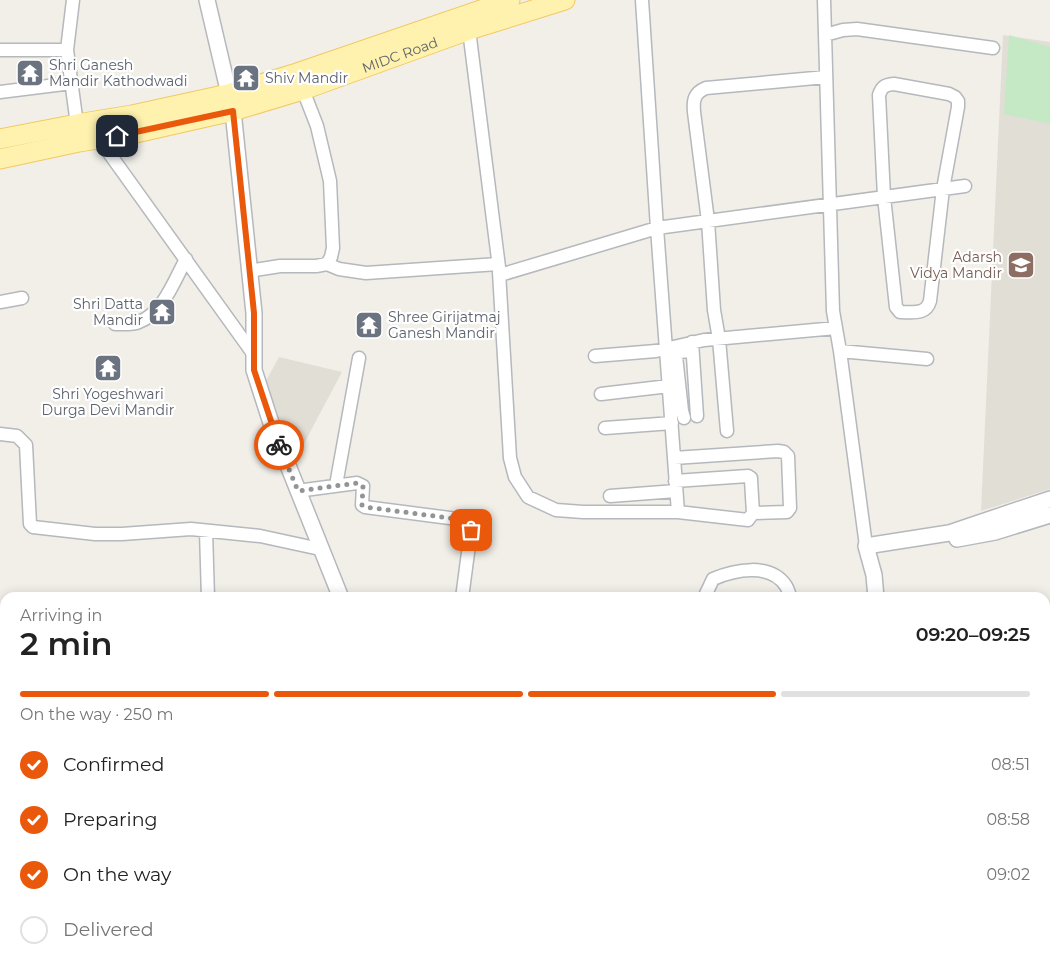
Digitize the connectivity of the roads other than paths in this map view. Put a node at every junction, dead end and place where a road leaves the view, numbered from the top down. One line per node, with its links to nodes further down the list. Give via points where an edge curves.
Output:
1 (73, 0): 11 (street)
2 (207, 0): 16 (street)
3 (510, 0): 16 (main road, MIDC Road, via 297,72)
4 (565, 0): 7 (main road, MIDC Road)
5 (642, 0): 26 (street)
6 (824, 0): 8 (street)
7 (469, 30): 14 (main road, MIDC Road); 29 (street)
8 (825, 35): 9 (street, via 857,29); 12 (street)
9 (993, 48)
10 (0, 50): 11 (street)
11 (68, 50): 13 (street)
12 (826, 77): 24 (street); 25 (street, via 706,88 696,94 694,112)
13 (72, 83): 15 (street); 17 (street)
14 (303, 90): 16 (main road, MIDC Road); 28 (street, via 317,126 330,181 333,248)
15 (0, 92)
16 (230, 102): 17 (main road, MIDC Road, via 132,115); 19 (main road, MIDC Road, via 136,133); 30 (street)
17 (78, 133): 18 (main road, MIDC Road); 19 (main road, MIDC Road); 20 (main road, MIDC Road)
18 (0, 139)
19 (99, 139): 27 (street)
20 (0, 158)
21 (966, 186): 22 (street)
22 (944, 189): 23 (street); 23 (street, via 930,301 924,311 917,312 900,312 896,307); 23 (street, via 958,101 949,94 886,85 879,95)
23 (884, 197): 24 (street)
24 (830, 204): 25 (street); 34 (street)
25 (708, 221): 26 (street); 35 (street)
26 (657, 228): 29 (street, via 500,275); 37 (street)
27 (186, 259): 33 (street, via 164,301 152,314 138,322); 39 (street)
28 (327, 264): 29 (street, via 366,273); 30 (street, via 280,266)
29 (499, 268): 57 (street, via 510,458 515,477 528,497 556,510)
30 (249, 272): 39 (street, via 254,313)
31 (22, 298): 32 (street)
32 (0, 302)
33 (115, 324)
34 (836, 328): 35 (street); 38 (street)
35 (719, 340): 36 (street, via 704,340); 49 (street)
36 (692, 346): 37 (street); 43 (street, via 677,353); 47 (street)
37 (667, 348): 40 (street); 43 (street)
38 (840, 351): 42 (street); 62 (street)
39 (254, 355): 54 (street, via 254,370 271,423)
40 (595, 356)
41 (359, 358): 52 (street)
42 (928, 359)
43 (672, 364): 44 (street)
44 (673, 389): 45 (street); 46 (street)
45 (601, 394)
46 (677, 416): 48 (street); 51 (street)
47 (698, 416)
48 (605, 428)
49 (727, 431)
50 (0, 434): 60 (street, via 17,436 26,445 31,527 95,534)
51 (674, 458): 53 (street); 58 (street, via 784,452 788,456 790,510)
52 (336, 485): 54 (street); 65 (street, via 363,486 362,505 365,507 469,522 471,530)
53 (676, 486): 55 (street); 57 (street); 58 (street, via 748,476 751,478)
54 (298, 491): 61 (street)
55 (610, 496)
56 (1050, 499): 62 (street, via 949,533)
57 (678, 512): 58 (street, via 748,520)
58 (753, 513)
59 (1050, 515): 62 (street, via 995,532)
60 (206, 530): 61 (street); 63 (street)
61 (320, 549): 64 (street)
62 (867, 551): 68 (street)
63 (208, 592)
64 (338, 592)
65 (463, 592)
66 (707, 592): 67 (street, via 713,579 746,570 763,571 777,578)
67 (788, 592)
68 (875, 592)

